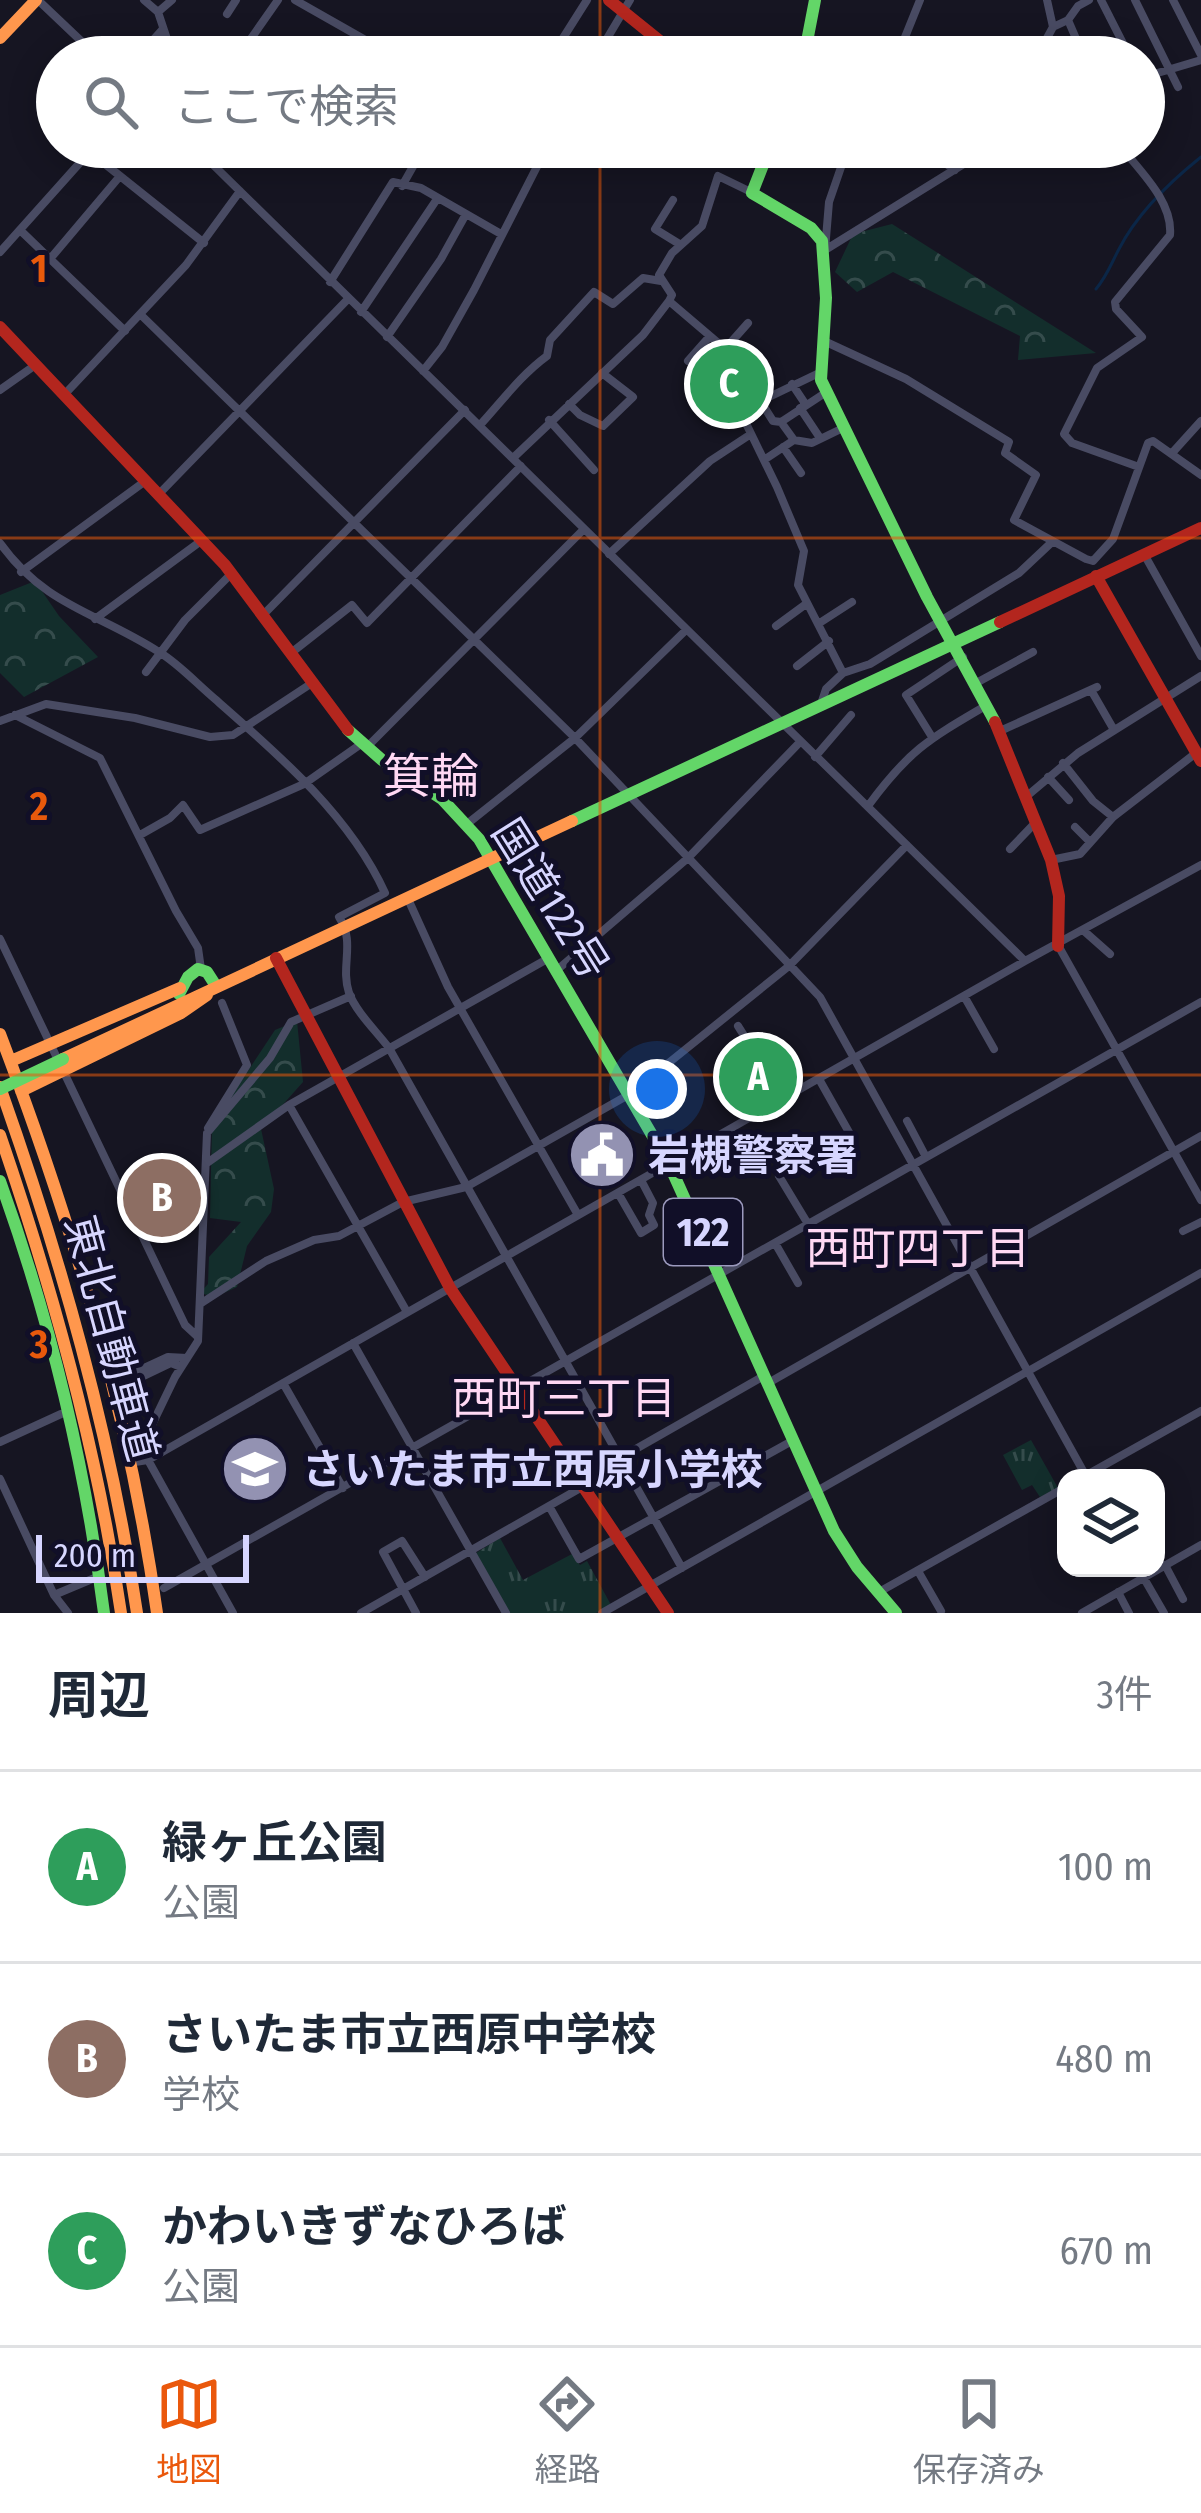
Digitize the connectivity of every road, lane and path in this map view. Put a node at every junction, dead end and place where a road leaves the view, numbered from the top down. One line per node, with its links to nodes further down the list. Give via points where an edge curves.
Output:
1 (37, 0): 21 (street); 35 (main road)
2 (144, 0): 16 (street)
3 (172, 0): 16 (street)
4 (236, 0): 17 (street)
5 (278, 0): 24 (street)
6 (586, 0): 26 (street)
7 (815, 0): 29 (main road)
8 (920, 0): 30 (street)
9 (1047, 0): 19 (street)
10 (1089, 0): 18 (street)
11 (1101, 0): 33 (street)
12 (1135, 0): 34 (street)
13 (1173, 0): 36 (street)
14 (302, 2): 25 (street)
15 (619, 4): 27 (street); 28 (main road)
16 (158, 12): 20 (street)
17 (227, 14)
18 (1068, 20): 19 (street); 32 (street)
19 (1053, 27): 31 (street)
20 (164, 28): 22 (street); 23 (street)
21 (76, 36)
22 (157, 36)
23 (166, 36)
24 (253, 36)
25 (359, 36)
26 (564, 36)
27 (605, 36)
28 (655, 36)
29 (808, 36)
30 (905, 36)
31 (1048, 36)
32 (1075, 36)
33 (1119, 36)
34 (1153, 36)
35 (0, 38)
36 (1201, 57): 38 (street)
37 (1165, 60): 38 (street)
38 (1169, 68): 39 (street); 40 (street)
39 (1165, 69)
40 (1178, 87)
41 (75, 168): 59 (street)
42 (112, 168): 52 (street)
43 (216, 168): 54 (street)
44 (412, 168): 53 (street)
45 (536, 168): 60 (street)
46 (762, 168): 55 (main road)
47 (841, 168): 63 (street)
48 (952, 168): 51 (street)
49 (958, 168): 51 (street)
50 (1137, 168): 106 (street, via 1171,227 1115,302 1142,337 1097,368 1064,434)
51 (955, 170): 63 (street)
52 (120, 176): 61 (street); 65 (street)
53 (402, 186): 56 (street); 67 (street, via 392,182)
54 (240, 191): 61 (street); 67 (street)
55 (752, 193): 62 (street, via 718,176 702,226); 63 (main road, via 811,228)
56 (437, 199): 58 (street); 70 (street)
57 (673, 200): 62 (street, via 655,229)
58 (466, 214): 60 (street); 76 (street)
59 (20, 230): 64 (street); 65 (street)
60 (501, 234): 81 (street)
61 (204, 243): 71 (street)
62 (682, 245): 66 (street)
63 (825, 250): 77 (main road)
64 (0, 252)
65 (50, 259): 74 (street)
66 (661, 280): 69 (street); 96 (street, via 644,278 613,304 594,292)
67 (330, 282): 68 (street)
68 (347, 300): 70 (street); 92 (street)
69 (669, 301): 75 (street); 82 (street)
70 (361, 312): 76 (street)
71 (141, 315): 74 (street); 92 (street)
72 (748, 322): 78 (street)
73 (0, 328): 80 (main road, 国道122号 / 122)
74 (125, 332): 87 (street)
75 (710, 336): 78 (street); 79 (street)
76 (387, 337): 81 (street)
77 (824, 341): 83 (main road); 116 (street, via 1009,442 1005,453 1036,475 1014,520)
78 (724, 349): 88 (street)
79 (688, 361)
80 (35, 365): 85 (street); 87 (main road, 国道122号 / 122)
81 (423, 371): 91 (street)
82 (602, 373): 89 (street); 89 (street, via 633,397 603,426)
83 (819, 373): 84 (street); 86 (main road)
84 (792, 384): 88 (street); 90 (street)
85 (0, 390)
86 (825, 393): 90 (street); 97 (main road)
87 (63, 396): 110 (main road, 国道122号 / 122)
88 (763, 397): 95 (street, via 773,421); 98 (street, via 740,411)
89 (569, 404): 93 (street)
90 (803, 406): 95 (street); 99 (street)
91 (465, 410): 96 (street); 112 (street)
92 (240, 412): 111 (street); 112 (street)
93 (549, 420): 103 (street); 107 (street)
94 (1201, 421): 102 (street)
95 (782, 422): 100 (street)
96 (480, 425): 103 (street)
97 (843, 428): 99 (street); 128 (main road)
98 (751, 434): 104 (street); 118 (street, via 710,460)
99 (820, 438): 100 (street)
100 (794, 440): 101 (street)
101 (783, 447): 104 (street); 108 (street)
102 (1173, 452): 106 (street, via 1153,441); 109 (street)
103 (513, 458): 105 (street)
104 (764, 460): 126 (street, via 803,551 798,585)
105 (521, 466): 114 (street); 124 (street)
106 (1140, 467): 120 (street, via 1113,539)
107 (594, 470)
108 (801, 473)
109 (1201, 475)
110 (145, 482): 111 (main road, 国道122号 / 122); 121 (street)
111 (157, 496): 115 (main road, 国道122号 / 122)
112 (354, 522): 124 (street); 127 (street)
113 (1201, 528): 119 (main road)
114 (584, 530): 118 (street); 133 (street)
115 (202, 541): 122 (main road, 国道122号 / 122); 129 (street)
116 (1052, 542): 120 (street); 128 (street, via 1019,573)
117 (0, 543): 121 (street)
118 (609, 554): 132 (street)
119 (1144, 554): 123 (main road); 136 (street)
120 (1093, 561): 123 (street)
121 (21, 572): 129 (street)
122 (231, 574): 127 (main road, 国道122号 / 122); 137 (street)
123 (1099, 575): 135 (main road); 147 (main road)
124 (412, 578): 133 (street); 139 (street, via 367,623 352,605)
125 (852, 602): 130 (street)
126 (806, 604): 130 (street); 131 (street)
127 (264, 614): 139 (main road, 国道122号 / 122)
128 (940, 618): 135 (main road); 143 (street)
129 (95, 619): 137 (street)
130 (818, 624): 134 (street)
131 (776, 626)
132 (686, 630): 152 (street); 157 (street)
133 (475, 640): 157 (street); 159 (street)
134 (829, 640): 141 (street); 143 (street)
135 (956, 642): 140 (main road); 148 (main road)
136 (1199, 649)
137 (160, 652): 142 (street); 153 (street)
138 (1033, 652): 146 (street)
139 (291, 653): 145 (main road, 国道122号 / 122)
140 (964, 656): 146 (main road); 156 (street, via 906,695)
141 (797, 666)
142 (146, 671)
143 (843, 673): 148 (street)
144 (1201, 676): 147 (street)
145 (313, 682): 153 (street); 159 (main road, 国道122号 / 122)
146 (978, 682): 149 (main road)
147 (1165, 697): 154 (street); 161 (main road)
148 (821, 704): 152 (main road)
149 (988, 704): 155 (main road); 156 (street)
150 (851, 715): 160 (street)
151 (5, 717): 153 (street, via 46,704 210,737); 173 (street, via 100,758)
152 (781, 722): 158 (street); 165 (main road)
153 (248, 728): 164 (street)
154 (1114, 730): 155 (street, via 1094,688); 162 (street)
155 (999, 732): 166 (main road)
156 (932, 737): 168 (street, via 898,765)
157 (575, 738): 165 (street); 171 (street)
158 (800, 742): 160 (street); 179 (street)
159 (364, 746): 164 (street); 171 (main road, 国道122号 / 122)
160 (815, 757): 168 (street)
161 (1199, 757): 169 (street)
162 (1064, 763): 163 (street); 169 (street)
163 (1048, 777): 166 (street); 167 (street)
164 (304, 784): 173 (street, via 200,830 183,805); 183 (street, via 347,827 385,893 339,917)
165 (627, 794): 178 (main road); 179 (street)
166 (1027, 796): 170 (main road)
167 (1069, 800)
168 (868, 807): 175 (street)
169 (1113, 817): 174 (street)
170 (1036, 822): 177 (street); 180 (main road)
171 (467, 824): 178 (main road, 国道122号 / 122)
172 (1075, 827): 174 (street)
173 (140, 835): 192 (street)
174 (1092, 839): 176 (street); 180 (street, via 1080,854)
175 (907, 845): 189 (street); 191 (street)
176 (1107, 847)
177 (1010, 849)
178 (491, 858): 182 (main road); 190 (main road, 国道122号 / 122)
179 (688, 858): 190 (street); 191 (street)
180 (1051, 860): 186 (main road)
181 (1201, 865): 184 (street)
182 (407, 898): 183 (main road); 199 (street)
183 (345, 926): 188 (main road); 195 (street)
184 (1084, 931): 186 (street); 187 (street)
185 (0, 939): 206 (street)
186 (1058, 946): 189 (street); 204 (street)
187 (1110, 954)
188 (277, 958): 193 (main road); 200 (main road)
189 (1024, 962): 196 (street)
190 (554, 963): 199 (street); 213 (main road, 国道122号 / 122)
191 (789, 966): 208 (street, via 820,998); 213 (street)
192 (202, 969): 193 (main road); 194 (main road)
193 (216, 986): 194 (main road); 206 (main road, via 181,1013)
194 (180, 996): 206 (main road); 206 (main road)
195 (351, 996): 200 (street); 203 (street)
196 (964, 996): 205 (street); 208 (street)
197 (1201, 1002): 204 (street)
198 (222, 1004): 217 (street, via 248,1065)
199 (460, 1007): 203 (street); 221 (street)
200 (306, 1012): 209 (main road); 217 (street)
201 (738, 1026): 214 (street)
202 (0, 1034): 207 (main road)
203 (389, 1048): 209 (street); 230 (street)
204 (1116, 1048): 222 (street); 223 (street)
205 (994, 1049)
206 (59, 1056): 207 (main road); 211 (main road, bridge); 212 (main road); 250 (street, via 185,1325)
207 (10, 1061): 212 (main road)
208 (852, 1061): 210 (street); 226 (street)
209 (339, 1077): 215 (street); 233 (main road)
210 (819, 1079): 214 (street); 218 (street)
211 (0, 1086): 300 (main road, 東北自動車道, via 92,1374)
212 (21, 1091): 258 (main road)
213 (631, 1094): 221 (street); 225 (main road, 国道122号 / 122)
214 (784, 1099): 225 (street)
215 (289, 1105): 224 (street); 237 (street)
216 (908, 1121): 223 (street)
217 (207, 1133): 224 (street)
218 (850, 1134)
219 (0, 1135): 299 (main road, 東北自動車道, via 90,1431)
220 (1201, 1136): 222 (street)
221 (539, 1146): 230 (street); 234 (street)
222 (1173, 1152): 232 (street); 243 (street)
223 (926, 1157): 226 (street)
224 (206, 1164): 248 (street)
225 (669, 1164): 229 (street); 238 (main road, 国道122号 / 122)
226 (910, 1164): 236 (street); 243 (street)
227 (779, 1176): 236 (street)
228 (0, 1180): 283 (main road, via 71,1419)
229 (641, 1180): 231 (street); 231 (street, via 654,1225 641,1233)
230 (466, 1186): 233 (street); 242 (street)
231 (618, 1193): 234 (street)
232 (1201, 1200)
233 (403, 1202): 237 (street); 247 (main road)
234 (578, 1215): 242 (street)
235 (1201, 1222): 239 (street)
236 (808, 1224): 241 (street)
237 (358, 1228): 248 (street, via 266,1261); 249 (street)
238 (702, 1231): 240 (street, via 723,1221); 245 (main road, 国道122号 / 122)
239 (1183, 1231)
240 (729, 1232)
241 (775, 1243): 245 (street); 246 (street)
242 (506, 1256): 247 (street); 253 (street)
243 (969, 1268): 255 (street); 256 (street)
244 (1201, 1273): 255 (street)
245 (722, 1274): 253 (street); 256 (main road, 国道122号 / 122)
246 (798, 1283)
247 (450, 1288): 249 (street); 259 (main road)
248 (200, 1304): 250 (street)
249 (406, 1312): 251 (street)
250 (198, 1337): 252 (street)
251 (353, 1343): 257 (street); 264 (street)
252 (187, 1358): 254 (street); 258 (street, via 168,1357)
253 (566, 1361): 259 (street); 265 (street)
254 (181, 1367): 258 (street, via 170,1363); 266 (street)
255 (1029, 1371): 267 (street); 272 (street)
256 (767, 1378): 262 (main road, 国道122号 / 122); 265 (street)
257 (284, 1383): 266 (street); 271 (street)
258 (118, 1384): 266 (main road)
259 (517, 1389): 264 (street); 270 (main road)
260 (1201, 1411): 268 (street)
261 (61, 1414): 263 (street)
262 (794, 1441): 272 (main road, 国道122号 / 122); 275 (street)
263 (0, 1442)
264 (411, 1448): 271 (street); 278 (street)
265 (620, 1458): 270 (street); 275 (street)
266 (141, 1461): 279 (street); 301 (main road)
267 (1081, 1469)
268 (1099, 1469)
269 (0, 1479): 292 (street)
270 (583, 1487): 274 (street); 276 (main road)
271 (343, 1488): 279 (street)
272 (815, 1492): 281 (street); 290 (main road, 国道122号 / 122, via 844,1550)
273 (1057, 1492): 282 (street)
274 (549, 1507): 276 (street, via 579,1559); 278 (street)
275 (653, 1518): 276 (street); 281 (street)
276 (617, 1539): 287 (main road)
277 (1200, 1547): 280 (street)
278 (471, 1551): 284 (street); 305 (street)
279 (206, 1564): 288 (street); 302 (street)
280 (1165, 1565): 293 (street)
281 (682, 1568): 287 (street)
282 (918, 1571): 290 (street); 296 (street)
283 (100, 1576): 292 (street); 298 (main road)
284 (425, 1577): 289 (street); 289 (street, via 402,1541 383,1552)
285 (1136, 1577): 291 (street)
286 (1143, 1577): 310 (street)
287 (650, 1586): 295 (street); 306 (main road)
288 (164, 1588)
289 (404, 1589): 303 (street); 304 (street)
290 (878, 1592): 307 (main road, 国道122号 / 122)
291 (1118, 1592): 294 (street); 309 (street)
292 (54, 1595): 297 (street)
293 (1183, 1599)
294 (1097, 1609): 308 (street)
295 (609, 1611)
296 (941, 1611)
297 (68, 1613)
298 (104, 1613)
299 (121, 1613)
300 (137, 1613)
301 (157, 1613)
302 (233, 1613)
303 (361, 1613)
304 (416, 1613)
305 (506, 1613)
306 (668, 1613)
307 (896, 1613)
308 (1082, 1613)
309 (1129, 1613)
310 (1164, 1613)

